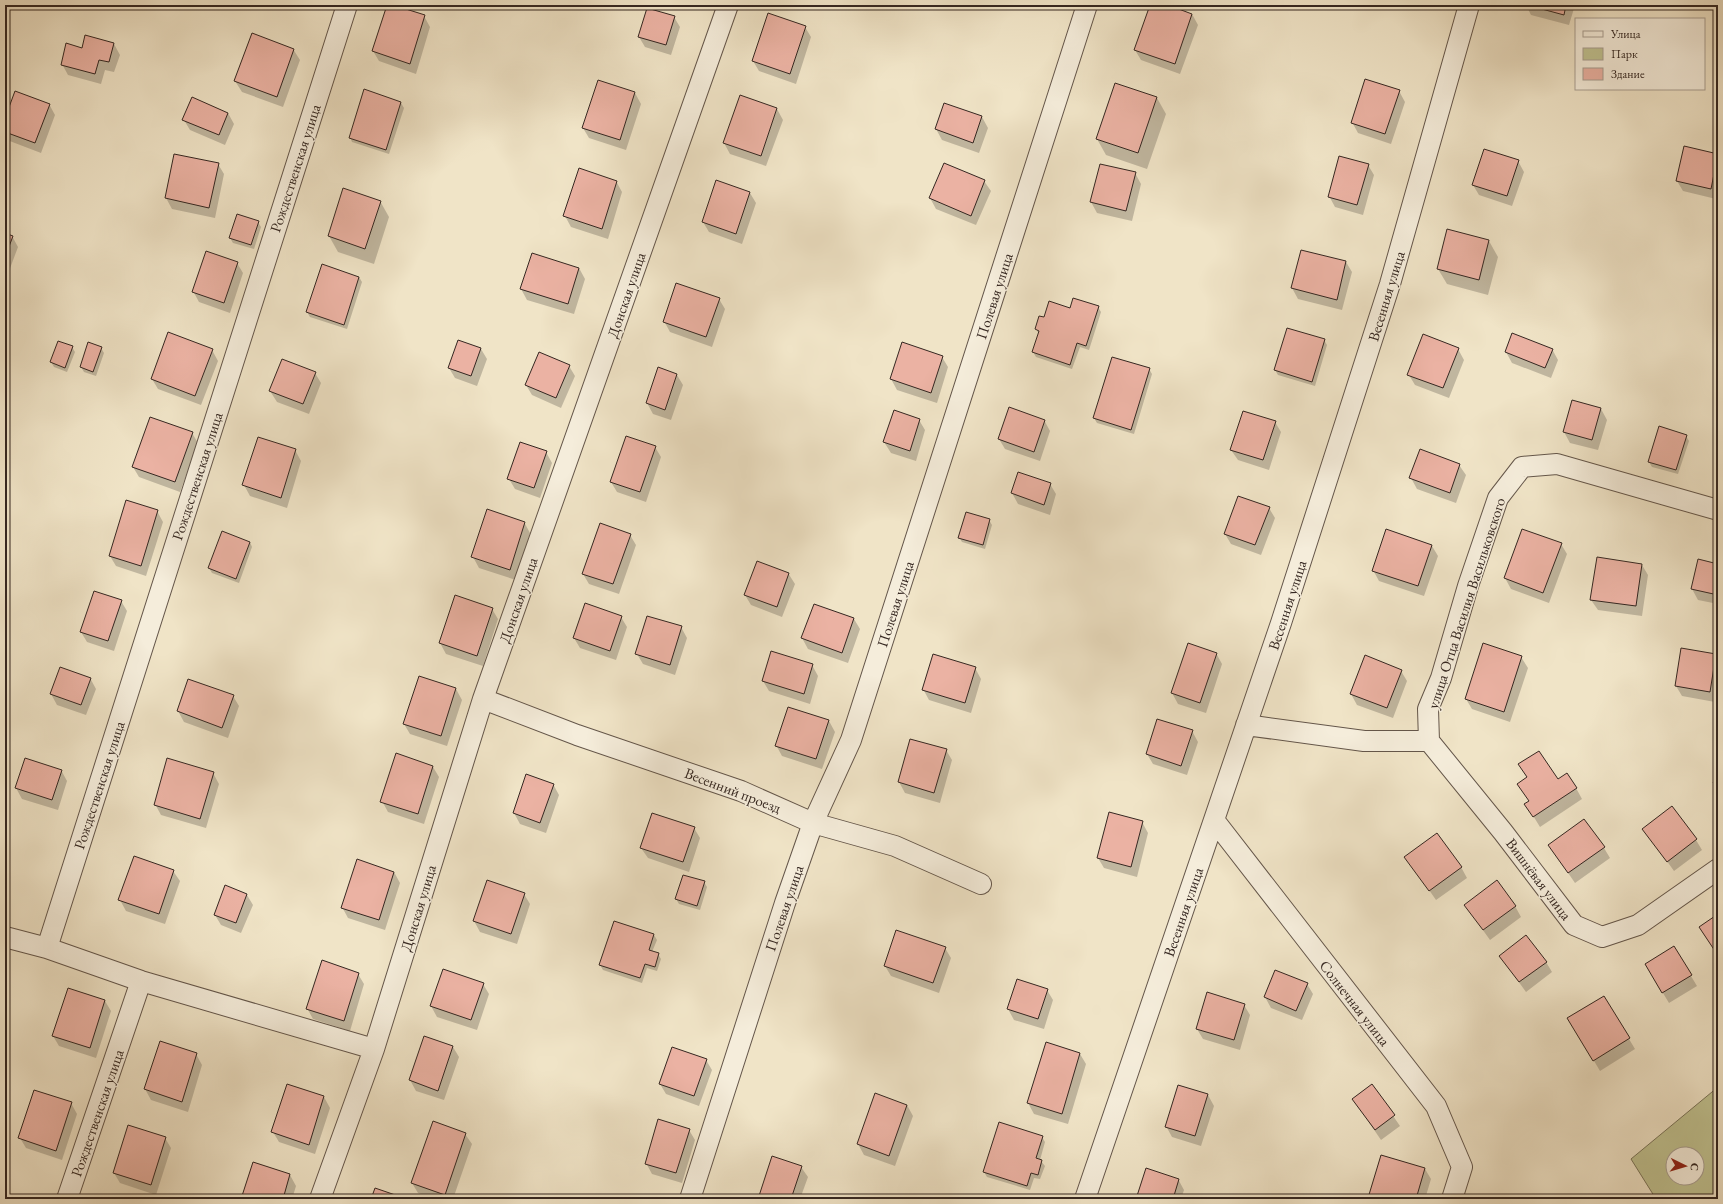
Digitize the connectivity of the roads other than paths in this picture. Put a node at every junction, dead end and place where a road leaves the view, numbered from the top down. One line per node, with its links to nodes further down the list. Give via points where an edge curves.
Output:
1 (347, 5): 14 (street, Рождественская улица)
2 (728, 5): 6 (street, Донская улица)
3 (1087, 5): 10 (street, Полевая улица, via 851,740)
4 (1469, 5): 7 (street, Весенняя улица, via 1390,284)
5 (1718, 510): 8 (street, улица Отца Василия Васильковского, via 1557,464 1522,467 1498,498 1468,586 1441,678 1428,709)
6 (483, 698): 10 (street, Весенний проезд, via 577,735 741,791); 16 (street, Донская улица)
7 (1246, 725): 8 (street, via 1364,741); 9 (street, Весенняя улица)
8 (1429, 741): 11 (street, Вишнёвая улица, via 1574,924 1602,937 1638,925)
9 (1214, 820): 20 (street, Весенняя улица); 21 (street, Солнечная улица, via 1436,1106 1462,1167)
10 (813, 823): 12 (street, Весенний проезд, via 895,846); 19 (street, Полевая улица)
11 (1718, 869)
12 (981, 884)
13 (5, 937): 14 (street)
14 (47, 948): 15 (street)
15 (141, 981): 16 (street); 17 (street, Рождественская улица)
16 (374, 1049): 18 (street, Донская улица)
17 (68, 1199)
18 (320, 1199)
19 (690, 1199)
20 (1085, 1199)
21 (1452, 1199)

